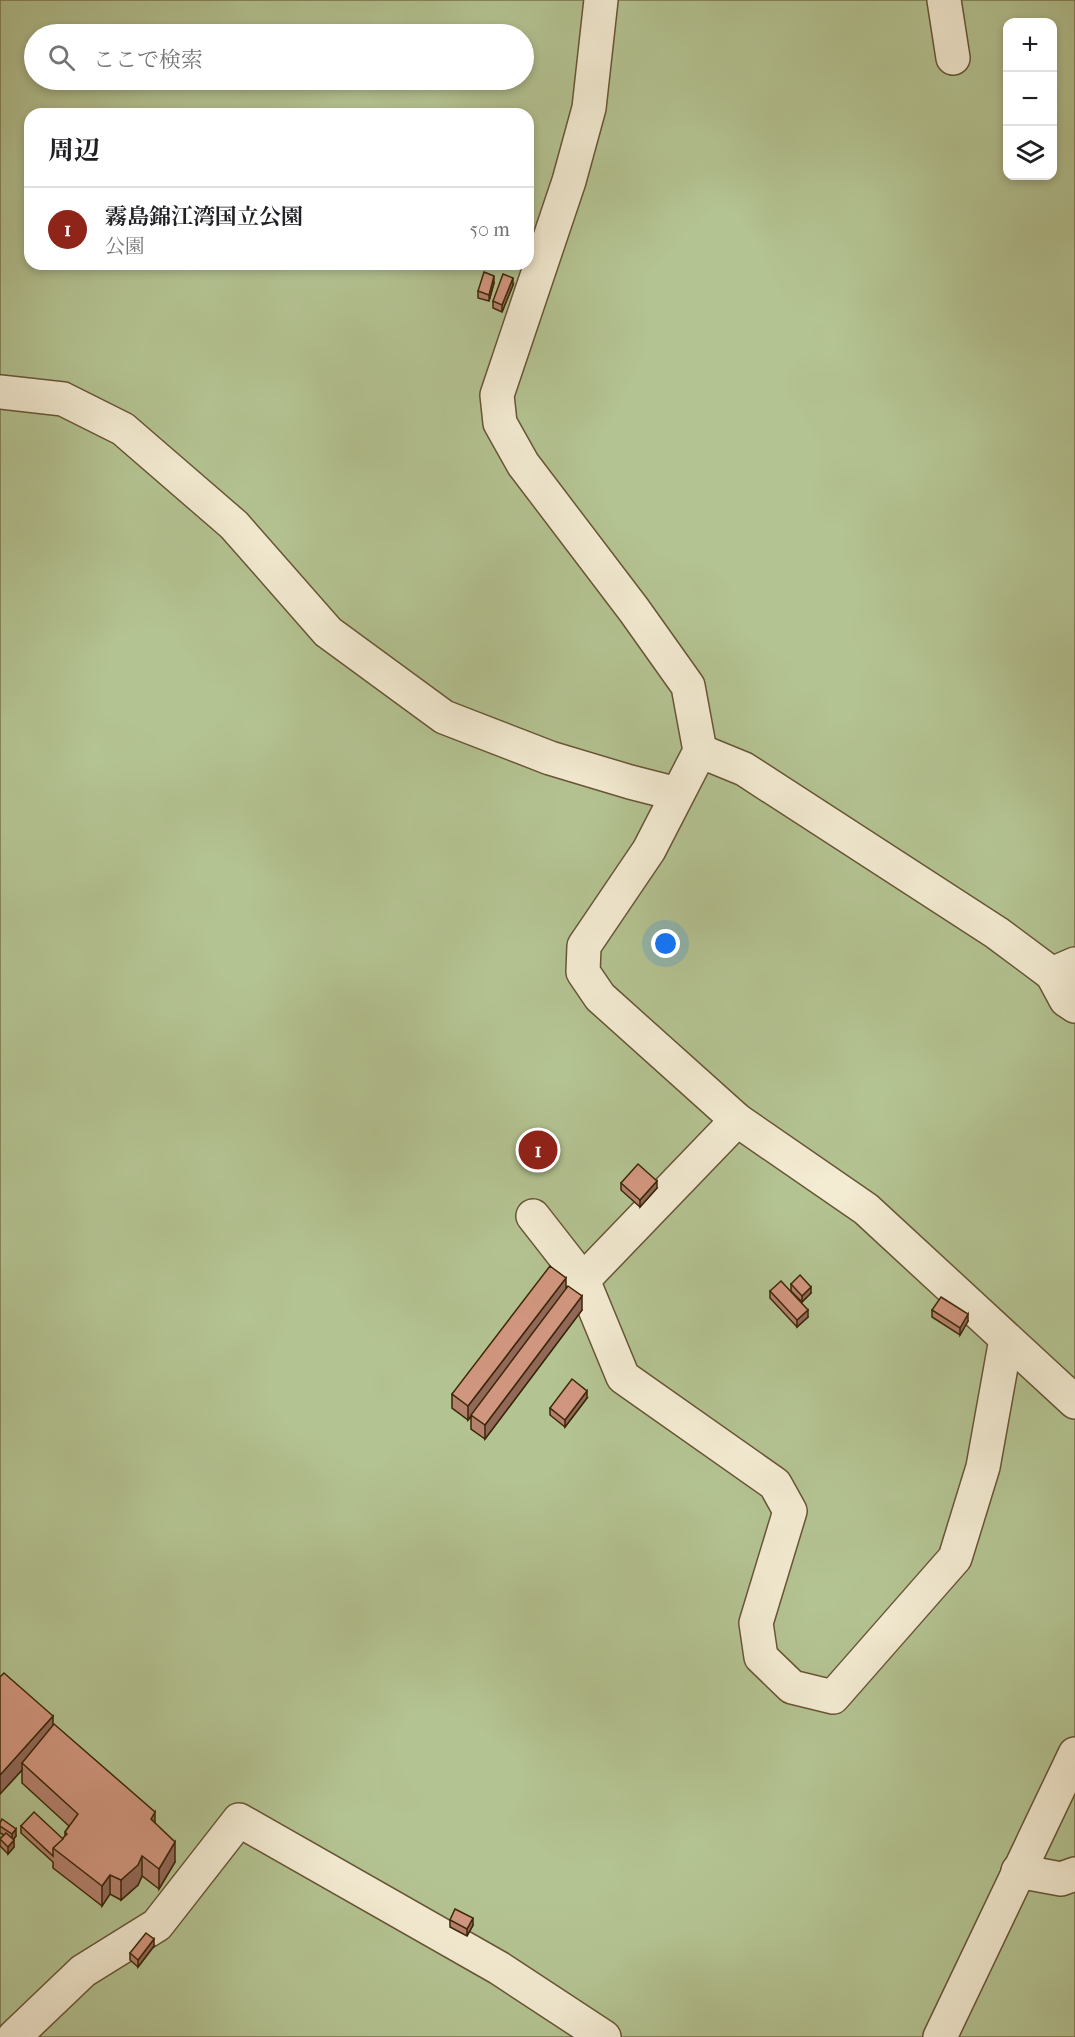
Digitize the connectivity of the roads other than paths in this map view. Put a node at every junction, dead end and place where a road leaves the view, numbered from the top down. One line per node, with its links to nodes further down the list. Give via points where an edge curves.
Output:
1 (601, 0): 5 (street, via 589,108 569,182 497,395 500,423 523,464 688,686)
2 (944, 0): 3 (street)
3 (953, 58)
4 (0, 392): 6 (street, via 63,399 123,429 234,525 328,632 444,717 550,759)
5 (700, 751): 6 (street); 7 (street, via 744,769 997,933)
6 (677, 794): 9 (street, via 649,850 584,946 584,972 600,997)
7 (1064, 969): 8 (street, via 1066,1000)
8 (1075, 1006)
9 (737, 1120): 11 (street); 12 (street, via 866,1209)
10 (533, 1216): 11 (street)
11 (584, 1280): 12 (street, via 623,1377 775,1484 790,1510 756,1623 761,1657 792,1687 833,1698 955,1558 983,1467)
12 (1006, 1339): 13 (street)
13 (1075, 1402)
14 (1075, 1754): 15 (street)
15 (1018, 1871): 16 (street, via 1061,1879); 19 (street)
16 (1075, 1874)
17 (14, 2037): 18 (street, via 83,1971 157,1925 239,1820 499,1968)
18 (604, 2037)
19 (940, 2037)

